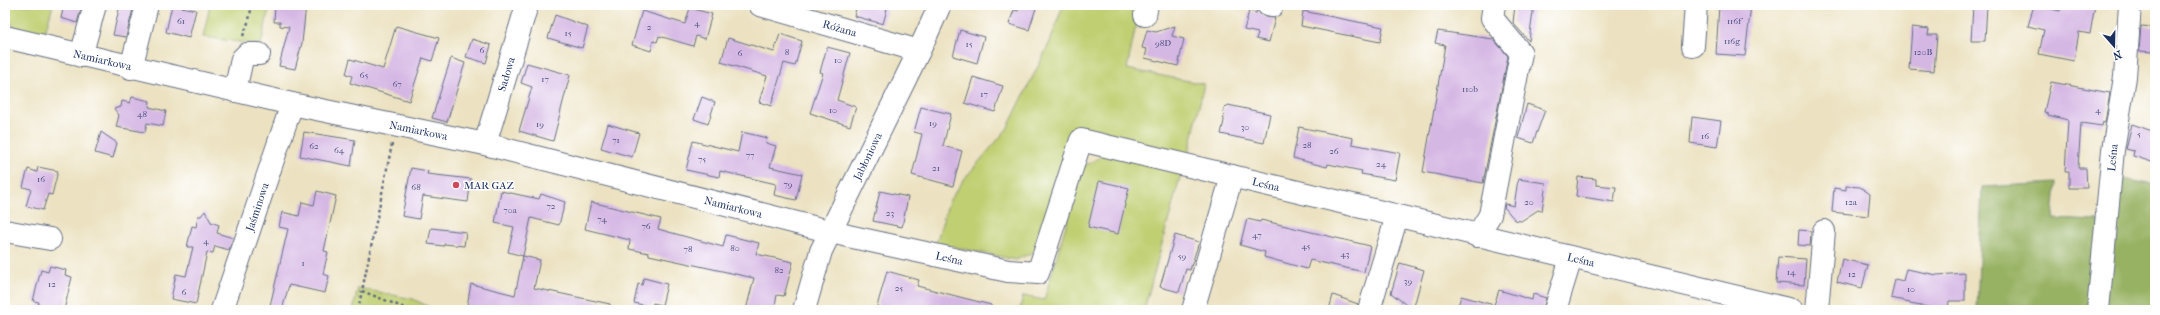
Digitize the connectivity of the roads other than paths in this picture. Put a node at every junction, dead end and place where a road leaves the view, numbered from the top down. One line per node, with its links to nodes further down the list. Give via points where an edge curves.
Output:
1 (96, 5): 13 (street)
2 (147, 5): 14 (street)
3 (527, 5): 17 (street, Sadowa)
4 (760, 5): 11 (street, Różana)
5 (940, 5): 11 (street, Jabłoniowa)
6 (1494, 5): 23 (street, via 1492,18 1521,53 1490,215)
7 (1696, 5): 10 (street)
8 (2130, 5): 34 (street, Leśna, via 2125,77 2113,150)
9 (5, 37): 13 (street, Namiarkowa)
10 (1693, 46)
11 (919, 51): 20 (street, Jabłoniowa)
12 (259, 54): 15 (street, via 247,54 242,59)
13 (81, 56): 14 (street, Namiarkowa)
14 (131, 68): 15 (street, Namiarkowa)
15 (235, 91): 16 (street, Namiarkowa)
16 (292, 104): 17 (street, Namiarkowa); 28 (street, Jaśminowa)
17 (485, 144): 20 (street, Namiarkowa)
18 (1232, 176): 19 (street, Leśna, via 1277,183); 20 (street, Leśna, via 1081,140 1038,273 1008,271 848,236); 30 (street)
19 (1397, 216): 23 (street, Leśna); 31 (street)
20 (831, 230): 29 (street, Jabłoniowa, via 821,251)
21 (5, 231): 24 (street)
22 (1824, 231): 33 (street)
23 (1477, 236): 25 (street, Leśna)
24 (50, 239)
25 (1571, 258): 26 (street, Leśna); 32 (street)
26 (1718, 301): 27 (street, Leśna)
27 (1788, 309)
28 (222, 310)
29 (804, 310)
30 (1193, 310)
31 (1369, 310)
32 (1556, 310)
33 (1817, 310)
34 (2098, 310)

